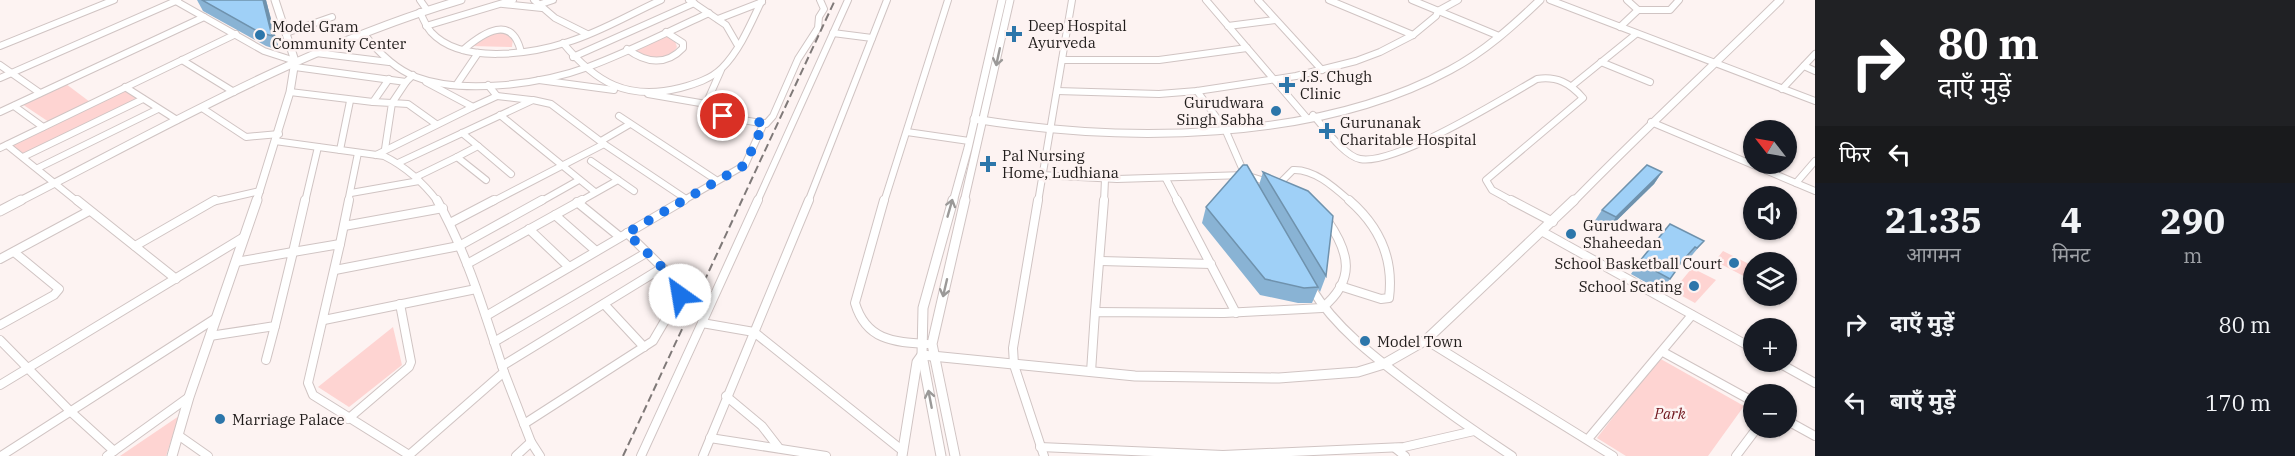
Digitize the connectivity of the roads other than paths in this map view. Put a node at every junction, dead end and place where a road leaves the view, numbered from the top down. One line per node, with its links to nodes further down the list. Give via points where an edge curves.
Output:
1 (114, 0): 54 (street)
2 (176, 0): 34 (street); 75 (street)
3 (275, 0): 43 (street)
4 (439, 0): 30 (street)
5 (461, 0): 30 (street)
6 (513, 0): 28 (street)
7 (553, 0): 29 (street)
8 (660, 0): 47 (street)
9 (820, 0): 115 (street, via 824,9 818,28 798,59 773,116)
10 (848, 0): 44 (street)
11 (887, 0): 51 (street)
12 (948, 0): 121 (street)
13 (1002, 0): 111 (street)
14 (1010, 0): 113 (street, one-way to 113)
15 (1072, 0): 64 (street)
16 (1206, 0): 39 (street)
17 (1258, 0): 37 (street)
18 (1329, 0): 49 (street)
19 (1413, 0): 32 (street)
20 (1458, 0): 32 (street)
21 (1540, 0): 50 (street)
22 (1550, 0): 40 (street)
23 (1627, 0): 31 (street)
24 (1679, 0): 31 (street, via 1670,10)
25 (1780, 0): 69 (street)
26 (762, 1): 36 (street); 53 (street)
27 (692, 2): 33 (street); 62 (street)
28 (501, 4): 29 (street); 38 (street)
29 (538, 4): 47 (street, via 555,18)
30 (423, 7): 38 (street); 41 (street)
31 (1638, 10): 40 (street)
32 (1438, 11): 49 (street); 50 (street)
33 (709, 13): 36 (street); 42 (street)
34 (204, 17): 45 (street); 93 (street)
35 (332, 17): 43 (street)
36 (718, 19): 53 (street)
37 (1275, 20): 39 (street); 73 (street)
38 (426, 26): 56 (street, via 440,40)
39 (1228, 26): 55 (street)
40 (1620, 27): 48 (street)
41 (377, 29): 46 (street)
42 (666, 32): 57 (street); 57 (street, via 682,43 683,48 674,58 650,61)
43 (286, 33): 68 (street)
44 (833, 33): 51 (street); 203 (street)
45 (236, 34): 63 (street); 68 (street)
46 (364, 34): 59 (street); 65 (street)
47 (587, 34): 52 (street)
48 (1636, 34): 66 (street); 69 (street)
49 (1413, 35): 73 (street, via 1356,61)
50 (1499, 36): 110 (street, via 1439,76 1375,102)
51 (872, 38): 206 (street)
52 (563, 43): 58 (street); 62 (street)
53 (736, 44): 72 (street)
54 (0, 46)
55 (1247, 48): 64 (street, via 1159,60); 80 (street)
56 (463, 50): 58 (street, via 479,35 501,29 518,38); 60 (street)
57 (627, 50): 71 (street)
58 (521, 52): 60 (street)
59 (314, 53): 65 (street); 68 (street)
60 (478, 53): 83 (street)
61 (1815, 54): 70 (street)
62 (573, 57): 71 (street)
63 (182, 60): 86 (street); 90 (street)
64 (1062, 60): 88 (street)
65 (390, 62): 76 (street)
66 (1601, 62): 82 (street); 85 (street)
67 (0, 64): 75 (street)
68 (295, 64): 78 (street); 90 (street); 91 (street)
69 (1715, 64): 87 (street); 114 (street)
70 (1804, 66): 74 (street); 87 (street)
71 (586, 68): 79 (street); 92 (street, via 598,79)
72 (721, 70): 94 (street, via 683,87); 102 (street)
73 (1322, 70): 80 (street)
74 (1815, 70)
75 (12, 73): 77 (street); 93 (street)
76 (416, 76): 81 (street); 83 (street); 104 (street)
77 (0, 78)
78 (389, 79): 81 (street); 99 (street)
79 (534, 80): 84 (street); 92 (street)
80 (1274, 80): 89 (street); 110 (street)
81 (406, 82): 101 (street)
82 (1650, 82)
83 (457, 84): 84 (street)
84 (489, 85): 95 (street)
85 (1573, 86): 110 (street, via 1553,76 1537,79 1421,140 1368,160 1348,152); 167 (street, via 1583,98 1486,180 1492,190)
86 (125, 87): 96 (street); 118 (street)
87 (1782, 89): 100 (street)
88 (1057, 91): 89 (street); 120 (street)
89 (1197, 91): 119 (street)
90 (234, 92): 106 (street)
91 (290, 92): 97 (street); 123 (street)
92 (629, 92): 94 (street)
93 (40, 93): 103 (street)
94 (648, 94): 102 (street)
95 (497, 96): 98 (street); 104 (street)
96 (143, 99): 105 (street); 134 (street)
97 (350, 100): 99 (street); 130 (street)
98 (533, 100): 108 (street); 125 (street, via 551,104)
99 (373, 102): 101 (street)
100 (1815, 102)
101 (392, 103): 116 (street, via 408,104); 129 (street)
102 (706, 104): 115 (street, via 726,117)
103 (14, 106): 107 (street); 118 (street)
104 (473, 107): 116 (street)
105 (158, 108): 112 (street); 139 (street)
106 (202, 108): 112 (street); 123 (street, via 246,137)
107 (0, 112)
108 (500, 115): 122 (street); 138 (street)
109 (619, 116): 117 (street)
110 (1310, 116): 119 (street)
111 (974, 119): 113 (street); 124 (street)
112 (177, 120): 150 (street)
113 (984, 121): 120 (street); 213 (street, one-way to 213)
114 (1651, 122): 151 (street); 167 (street)
115 (764, 123): 149 (street, via 748,162)
116 (436, 124): 129 (street)
117 (630, 124): 125 (street); 149 (street)
118 (43, 127): 126 (street)
119 (1226, 129): 120 (street, via 1138,134); 142 (street)
120 (1050, 130): 141 (street)
121 (907, 132): 124 (street); 212 (street, via 855,303 860,319 877,334 889,341)
122 (462, 134): 127 (street); 137 (street)
123 (277, 137): 128 (street); 155 (street)
124 (969, 141): 212 (street, one-way to 124, via 923,308)
125 (602, 143): 138 (street); 160 (street)
126 (3, 146): 134 (street)
127 (478, 146): 133 (street); 140 (street)
128 (318, 147): 130 (street); 180 (street)
129 (385, 149): 132 (street)
130 (340, 150): 131 (street)
131 (358, 153): 132 (street); 159 (street)
132 (376, 154): 137 (street)
133 (457, 157): 143 (street); 146 (street)
134 (23, 158): 139 (street)
135 (591, 161): 148 (street)
136 (1815, 161): 151 (street)
137 (398, 163): 143 (street)
138 (561, 166): 147 (street); 168 (street)
139 (38, 168): 150 (street)
140 (511, 174)
141 (1041, 175): 144 (street); 220 (street, via 1014,340)
142 (1245, 175): 145 (street); 152 (street); 153 (street)
143 (418, 179): 159 (street); 162 (street)
144 (1105, 179): 145 (street); 183 (street)
145 (1166, 179): 186 (street)
146 (486, 180)
147 (579, 180): 158 (street); 177 (street)
148 (618, 180): 156 (street); 158 (street)
149 (716, 180): 160 (street)
150 (55, 183): 163 (street); 164 (street)
151 (1796, 183): 157 (street)
152 (1251, 185)
153 (1278, 185): 154 (street); 192 (street, via 1293,170 1307,171 1344,195 1371,223 1392,268 1389,298 1380,299)
154 (1289, 189)
155 (260, 190): 173 (street); 176 (street, via 217,199)
156 (634, 190)
157 (1815, 191)
158 (595, 192): 161 (street)
159 (351, 193): 169 (street)
160 (686, 198): 172 (street)
161 (577, 202): 165 (street); 174 (street)
162 (443, 208): 168 (street); 169 (street)
163 (0, 211)
164 (89, 211): 176 (street); 179 (street)
165 (555, 214): 170 (street); 178 (street)
166 (1322, 214): 192 (street, via 1337,233 1347,257)
167 (1553, 222): 171 (street)
168 (450, 223): 177 (street)
169 (344, 226): 175 (street)
170 (529, 229): 185 (street); 187 (street)
171 (1543, 232): 200 (street); 209 (street)
172 (627, 233): 174 (street); 181 (street)
173 (245, 237): 184 (street); 191 (street)
174 (620, 237): 178 (street)
175 (340, 244): 180 (street); 189 (street)
176 (135, 246): 191 (street)
177 (459, 246): 185 (street); 189 (street)
178 (596, 251): 187 (street)
179 (14, 252): 182 (street); 204 (street, via 59,289 54,296)
180 (293, 252): 184 (street); 205 (street)
181 (646, 253): 188 (street); 210 (street)
182 (0, 259)
183 (1101, 261): 186 (street); 197 (street)
184 (236, 262): 201 (street)
185 (467, 264): 193 (street)
186 (1210, 264): 198 (street)
187 (569, 267): 199 (street)
188 (662, 268): 195 (street); 214 (street, via 675,280 680,295 653,341)
189 (335, 270): 202 (street)
190 (1304, 277): 196 (street)
191 (176, 279): 221 (street)
192 (1340, 286): 196 (street, via 1334,299)
193 (476, 289): 194 (street); 199 (street)
194 (400, 304): 202 (street); 231 (street, via 409,367)
195 (604, 304): 214 (street); 222 (street)
196 (1322, 308): 198 (street); 219 (street, via 1350,338)
197 (1095, 312): 198 (street); 223 (street)
198 (1236, 313)
199 (486, 315): 210 (street)
200 (1692, 315): 211 (street); 215 (street)
201 (216, 318): 207 (street); 230 (street)
202 (324, 320): 231 (street, via 309,390)
203 (702, 323): 206 (street); 253 (street)
204 (0, 325)
205 (275, 326): 207 (street); 218 (street)
206 (754, 332): 227 (street); 244 (street)
207 (210, 336): 229 (street)
208 (0, 340): 221 (street)
209 (1426, 340): 219 (street); 239 (street)
210 (494, 342): 222 (street)
211 (1743, 343)
212 (921, 344): 213 (street); 216 (street)
213 (932, 344): 217 (street)
214 (644, 347): 232 (street)
215 (1663, 352): 228 (street); 239 (street)
216 (922, 355): 217 (street); 244 (street, via 916,362); 256 (street, one-way to 216)
217 (933, 356): 220 (street); 257 (street)
218 (266, 360)
219 (1384, 364): 223 (street, via 1358,372 1279,378); 234 (street)
220 (1014, 365): 223 (street); 242 (street)
221 (27, 369): 226 (street); 230 (street)
222 (503, 369): 232 (street); 247 (street)
223 (1091, 372)
224 (1795, 372): 225 (street)
225 (1815, 383)
226 (0, 385)
227 (726, 396): 237 (street); 241 (street, via 762,426)
228 (1743, 396)
229 (189, 397): 235 (street); 246 (street)
230 (70, 411): 246 (street); 248 (street)
231 (348, 418): 247 (street)
232 (525, 424): 240 (street)
233 (1797, 426): 236 (street)
234 (1474, 432): 243 (street); 260 (street)
235 (178, 435): 249 (street); 250 (street)
236 (1815, 436)
237 (710, 438): 241 (street); 254 (street)
238 (1750, 438): 262 (street)
239 (1588, 439): 261 (street)
240 (531, 442): 251 (street); 252 (street)
241 (779, 447): 255 (street)
242 (1040, 447): 245 (street); 258 (street)
243 (1395, 448): 245 (street, via 1222,455); 259 (street)
244 (902, 453)
245 (1136, 453)
246 (111, 454)
247 (408, 455)
248 (1, 456)
249 (172, 456)
250 (208, 456)
251 (516, 456)
252 (540, 456)
253 (641, 456)
254 (702, 456)
255 (826, 456)
256 (941, 456)
257 (955, 456)
258 (1044, 456)
259 (1405, 456)
260 (1512, 456)
261 (1613, 456)
262 (1736, 456)

